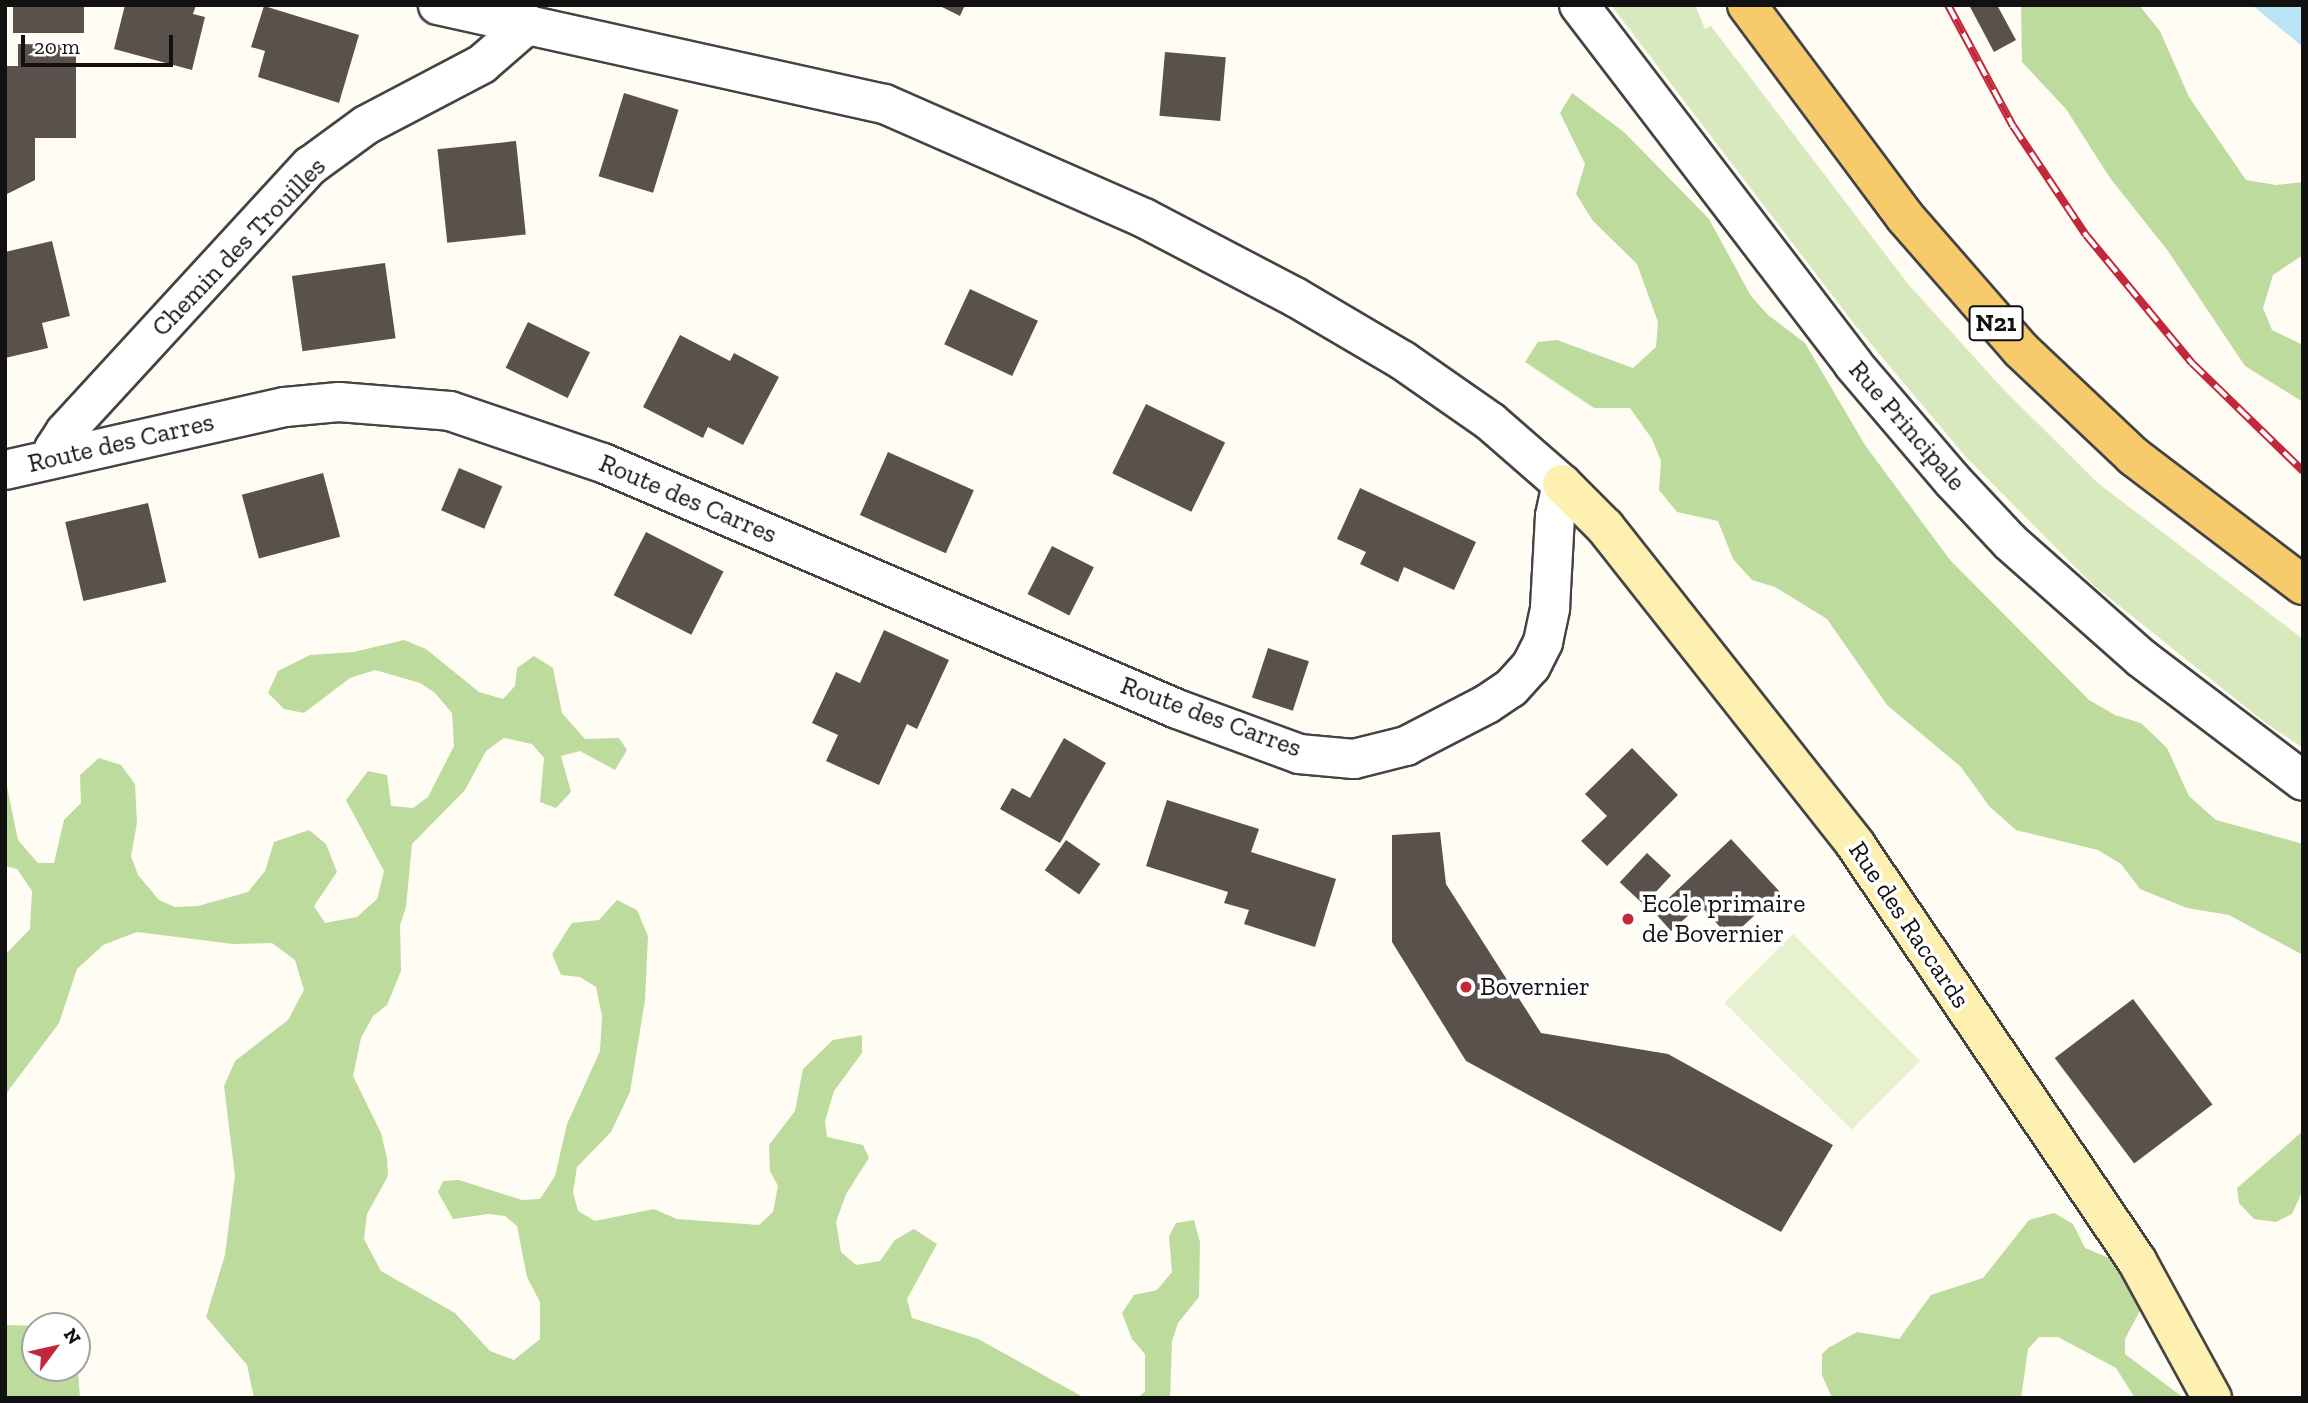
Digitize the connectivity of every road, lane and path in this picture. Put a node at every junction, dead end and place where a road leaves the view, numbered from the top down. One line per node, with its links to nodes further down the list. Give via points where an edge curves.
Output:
1 (438, 5): 4 (street)
2 (1579, 5): 9 (street, Rue Principale, via 1845,353 1952,480 2010,542 2141,658)
3 (1747, 5): 8 (main road, N21, via 1905,217 2021,351 2151,471)
4 (528, 24): 5 (street, Chemin des Trouilles, via 482,64 366,125 310,166 65,432 54,449); 7 (street, via 884,104 1144,218 1295,297 1402,360 1491,422)
5 (55, 458): 6 (street, Route des Carres); 7 (street, Route des Carres, via 285,407 339,402 450,411 639,477 1177,709 1299,754 1354,759 1406,746 1449,727 1511,688 1531,666 1544,642 1550,608 1555,516)
6 (5, 471)
7 (1562, 484): 10 (street, Rue des Raccards, via 1605,527 1855,844 2137,1261)
8 (2303, 585)
9 (2303, 781)
10 (2212, 1398)

